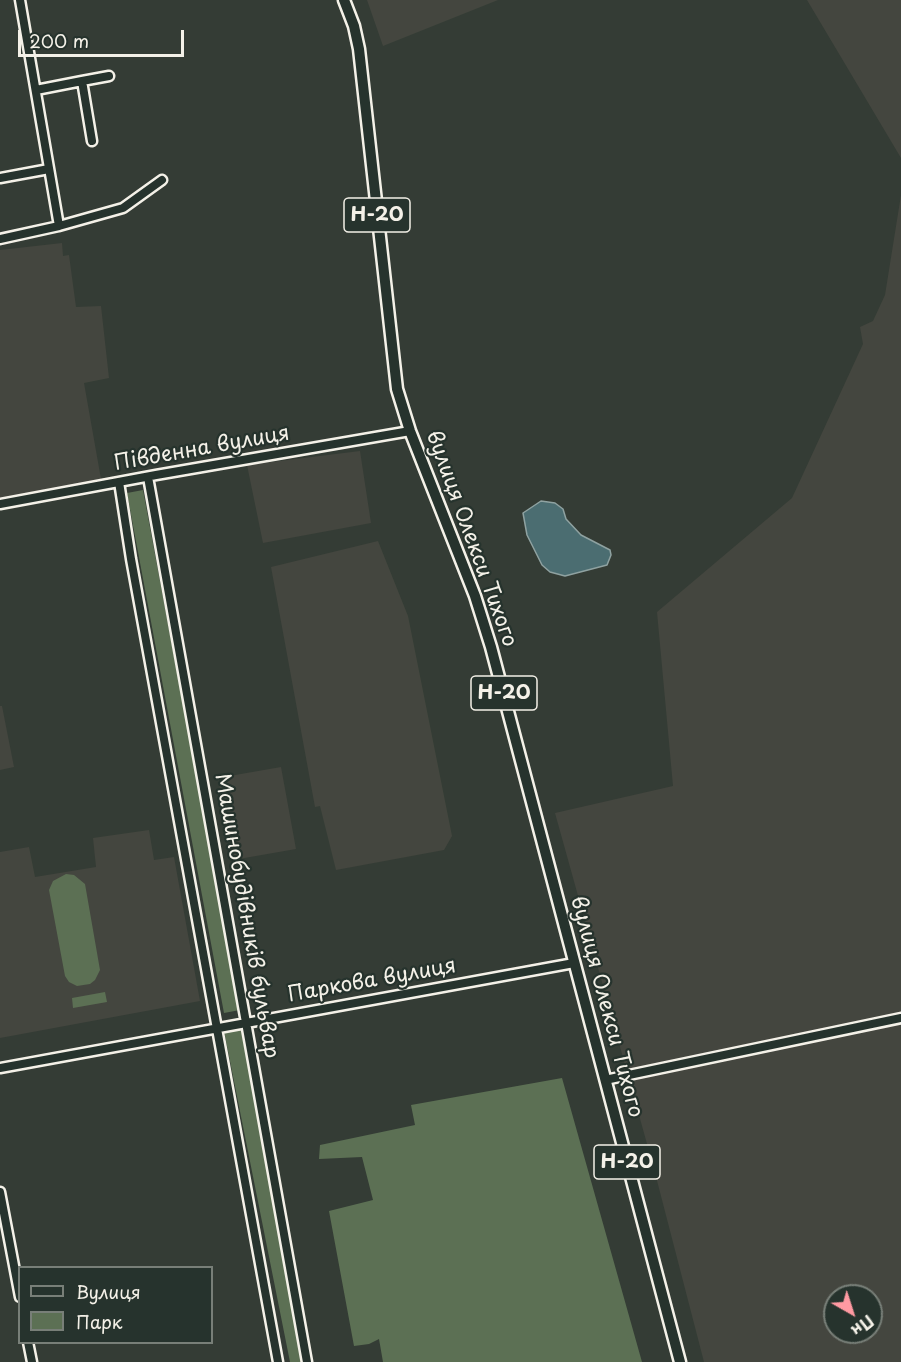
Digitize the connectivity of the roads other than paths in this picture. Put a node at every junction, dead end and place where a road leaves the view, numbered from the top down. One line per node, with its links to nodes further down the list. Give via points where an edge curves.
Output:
1 (20, 0): 5 (street)
2 (344, 0): 12 (main road, вулиця Олекси Тихого / Н-20, via 357,38 393,364)
3 (109, 76): 4 (street)
4 (82, 81): 5 (street); 6 (street)
5 (36, 90): 7 (street)
6 (92, 141)
7 (49, 169): 8 (street); 10 (street)
8 (0, 178)
9 (162, 180): 10 (street, via 123,208)
10 (59, 226): 11 (street)
11 (0, 238)
12 (410, 431): 13 (street, Південна вулиця); 16 (main road, вулиця Олекси Тихого / Н-20, via 488,636)
13 (148, 477): 14 (street, Південна вулиця); 18 (street, Машинобудівників бульвар)
14 (119, 482): 15 (street, Південна вулиця); 19 (street)
15 (0, 504)
16 (574, 963): 18 (street, Паркова вулиця); 21 (main road, вулиця Олекси Тихого / Н-20)
17 (901, 1018): 21 (street)
18 (247, 1021): 19 (street, Паркова вулиця); 27 (street, Машинобудівників бульвар)
19 (216, 1027): 20 (street, Паркова вулиця); 26 (street)
20 (0, 1068)
21 (605, 1080): 28 (main road, вулиця Олекси Тихого / Н-20)
22 (0, 1192): 23 (street)
23 (18, 1286)
24 (28, 1344): 25 (street)
25 (32, 1362)
26 (278, 1362)
27 (307, 1362)
28 (680, 1362)

